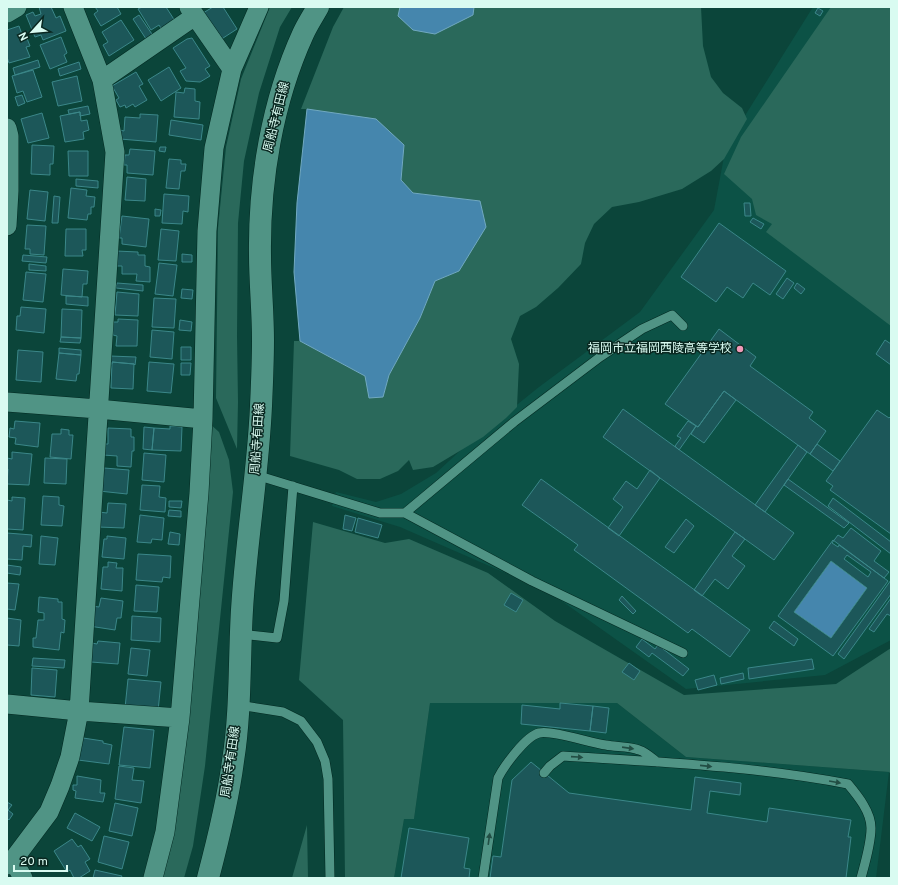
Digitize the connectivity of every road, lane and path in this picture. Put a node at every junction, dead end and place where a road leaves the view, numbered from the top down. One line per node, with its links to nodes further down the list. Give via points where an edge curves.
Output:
1 (17, 7): 6 (street)
2 (73, 7): 8 (street)
3 (259, 7): 7 (street)
4 (318, 7): 16 (main road, 周船寺有田線, via 304,32 279,102 264,176 260,254 263,346)
5 (192, 12): 7 (street); 8 (street)
6 (7, 13)
7 (232, 70): 15 (street, via 214,148 207,231)
8 (102, 80): 14 (street, via 115,152)
9 (7, 128): 10 (street)
10 (8, 159): 11 (street)
11 (7, 226)
12 (683, 326): 18 (lane, via 672,315 642,329 600,357 514,422)
13 (7, 402): 14 (street)
14 (98, 409): 15 (street); 23 (street)
15 (203, 420): 24 (street)
16 (256, 475): 17 (lane); 19 (main road, 周船寺有田線)
17 (294, 486): 18 (lane, via 380,513); 19 (lane, via 284,601 277,638)
18 (404, 513): 20 (lane, via 532,580)
19 (241, 634): 22 (main road, 周船寺有田線)
20 (683, 653)
21 (7, 704): 23 (street)
22 (238, 705): 30 (main road, 周船寺有田線, via 234,760); 31 (lane, via 283,712 301,721 317,742 325,761 328,779)
23 (79, 711): 24 (street); 27 (street, via 70,757 49,812)
24 (180, 718): 29 (street, via 165,832)
25 (657, 762): 26 (lane, one-way to 25, via 563,756); 32 (lane, one-way to 25, via 498,778 515,753 538,733 552,733 640,750); 33 (lane, one-way to 33, via 770,772 848,784 859,797 871,828)
26 (544, 773)
27 (10, 863): 28 (street)
28 (23, 878)
29 (153, 878)
30 (208, 878)
31 (330, 878)
32 (483, 878)
33 (861, 878)

